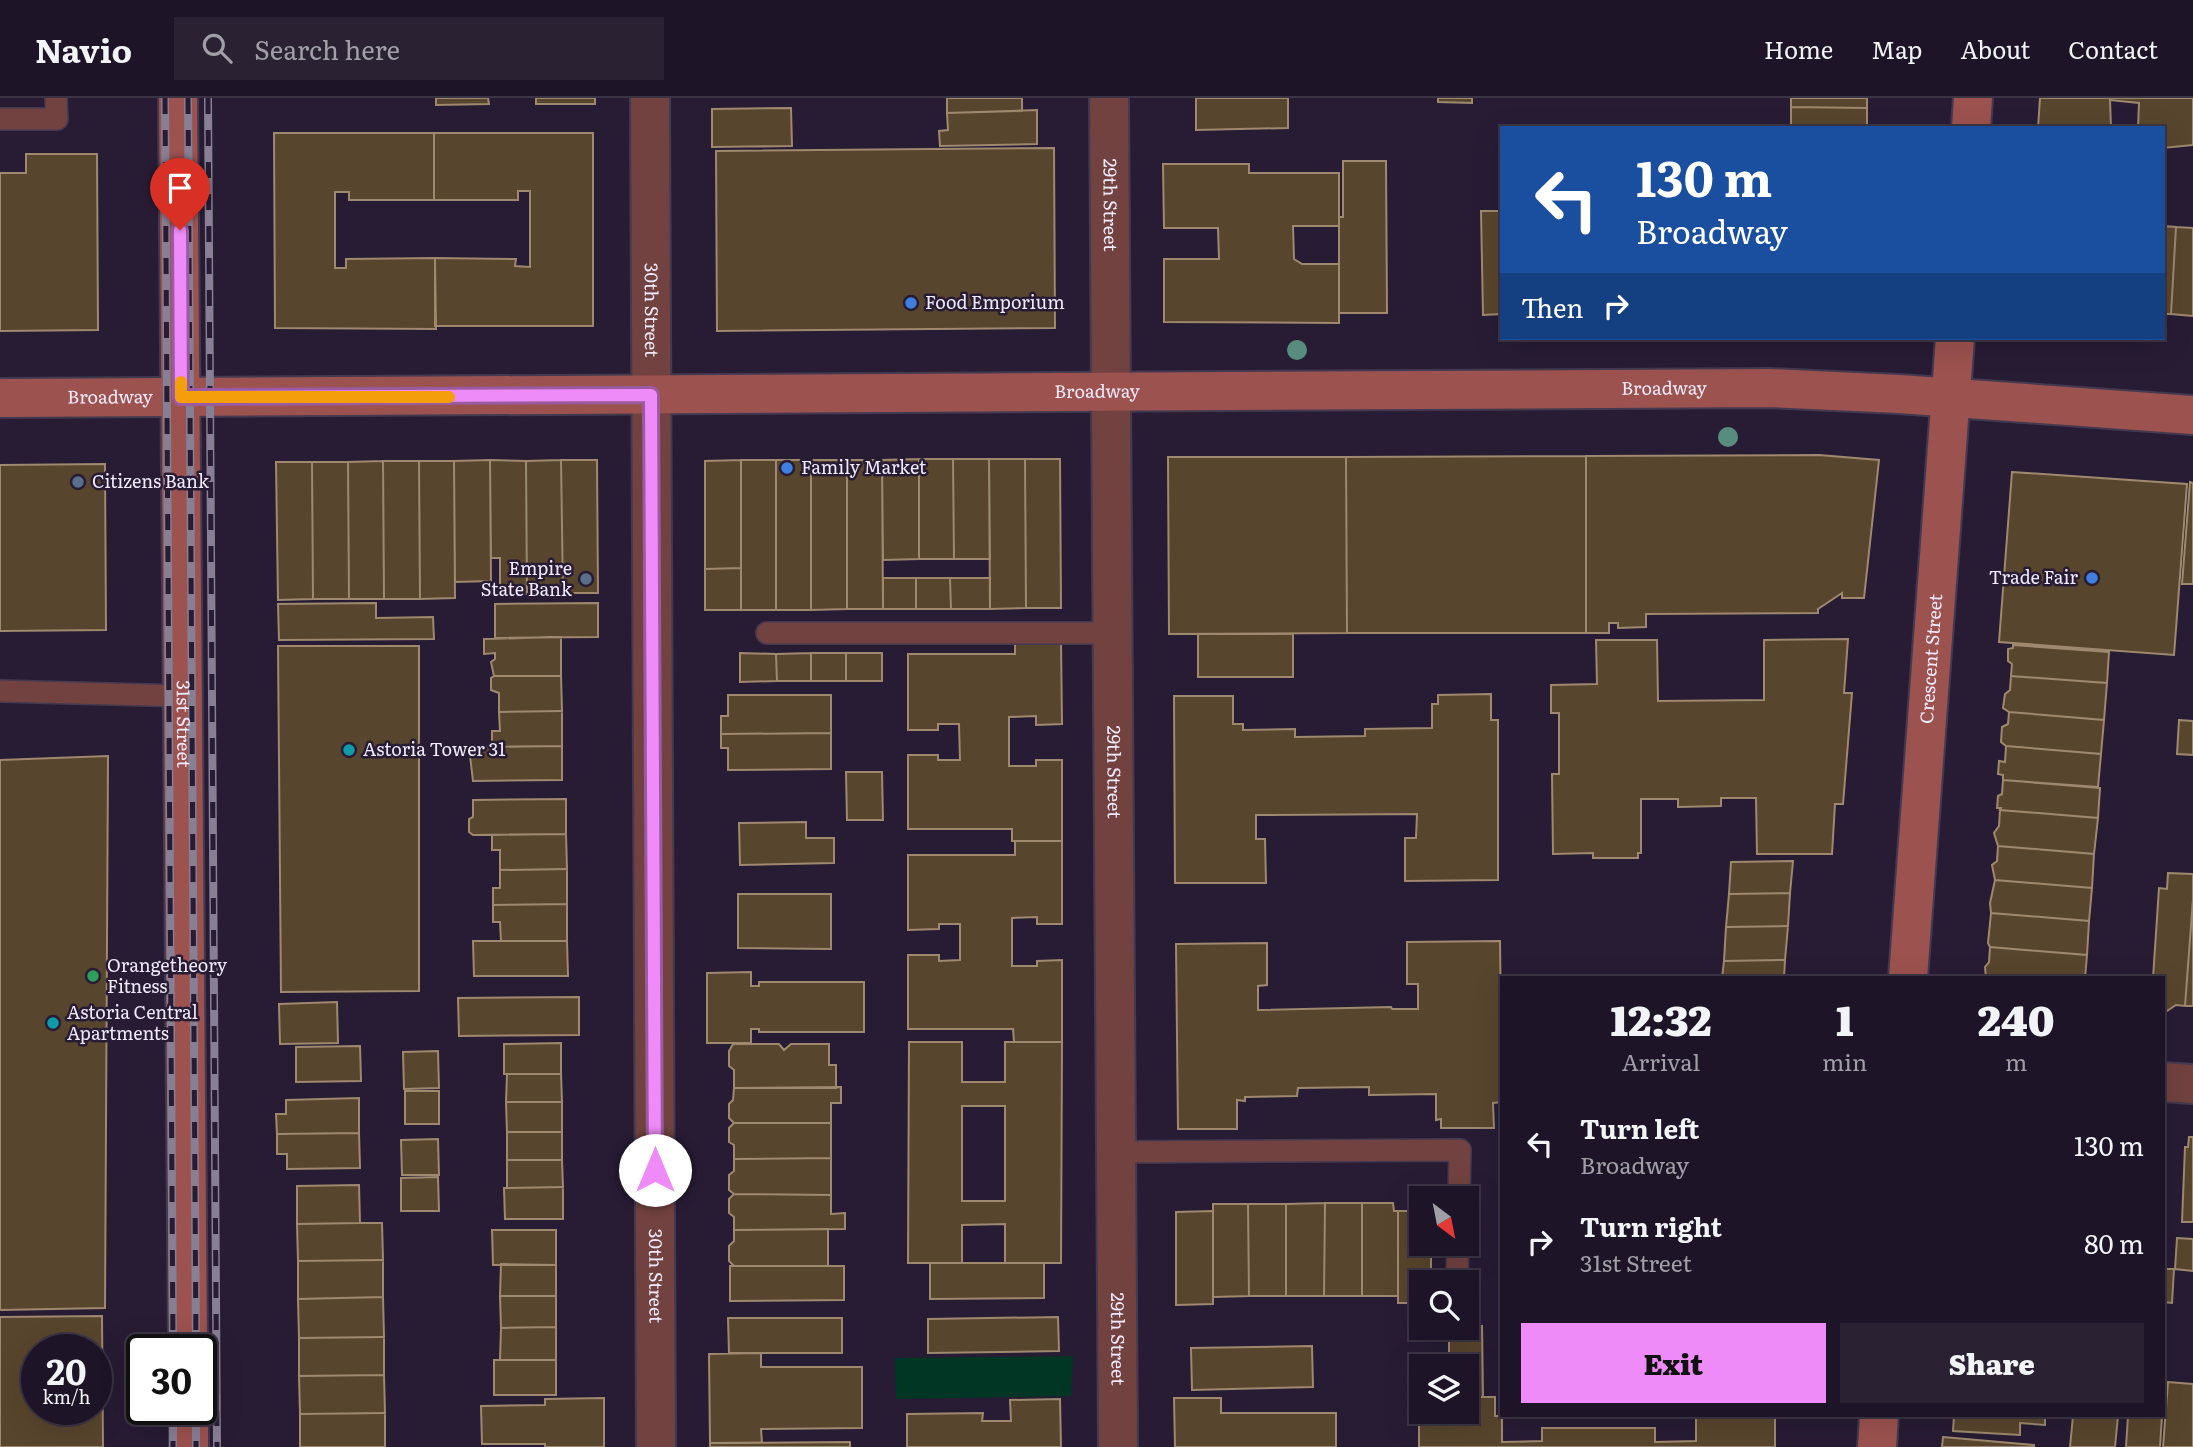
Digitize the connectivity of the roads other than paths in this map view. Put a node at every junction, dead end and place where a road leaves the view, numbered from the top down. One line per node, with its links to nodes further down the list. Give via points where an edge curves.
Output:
1 (178, 98): 11 (main road, 31st Street)
2 (650, 98): 10 (street, 30th Street)
3 (1110, 98): 9 (street, 29th Street)
4 (1973, 98): 7 (main road)
5 (56, 109): 6 (lane)
6 (0, 119)
7 (1971, 126)
8 (1955, 340): 13 (main road, Crescent Street)
9 (1112, 392): 10 (main road, Broadway); 13 (main road, Broadway, via 1770,388); 16 (street, 29th Street)
10 (651, 395): 11 (main road, Broadway); 28 (street, 30th Street)
11 (181, 397): 12 (main road, Broadway); 18 (main road, 31st Street)
12 (0, 398)
13 (1950, 398): 14 (main road, Broadway); 19 (main road, Crescent Street)
14 (2193, 415)
15 (767, 633): 16 (lane)
16 (1113, 633): 22 (street, 29th Street)
17 (0, 691): 18 (lane)
18 (184, 696): 24 (main road, 31st Street)
19 (1908, 976)
20 (2165, 1082): 21 (street)
21 (2193, 1084)
22 (1116, 1152): 23 (lane, via 1460,1150); 29 (street, 29th Street)
23 (1459, 1186)
24 (188, 1334)
25 (1879, 1417): 30 (main road)
26 (189, 1425): 27 (main road)
27 (189, 1447)
28 (656, 1447)
29 (1118, 1447)
30 (1877, 1447)

